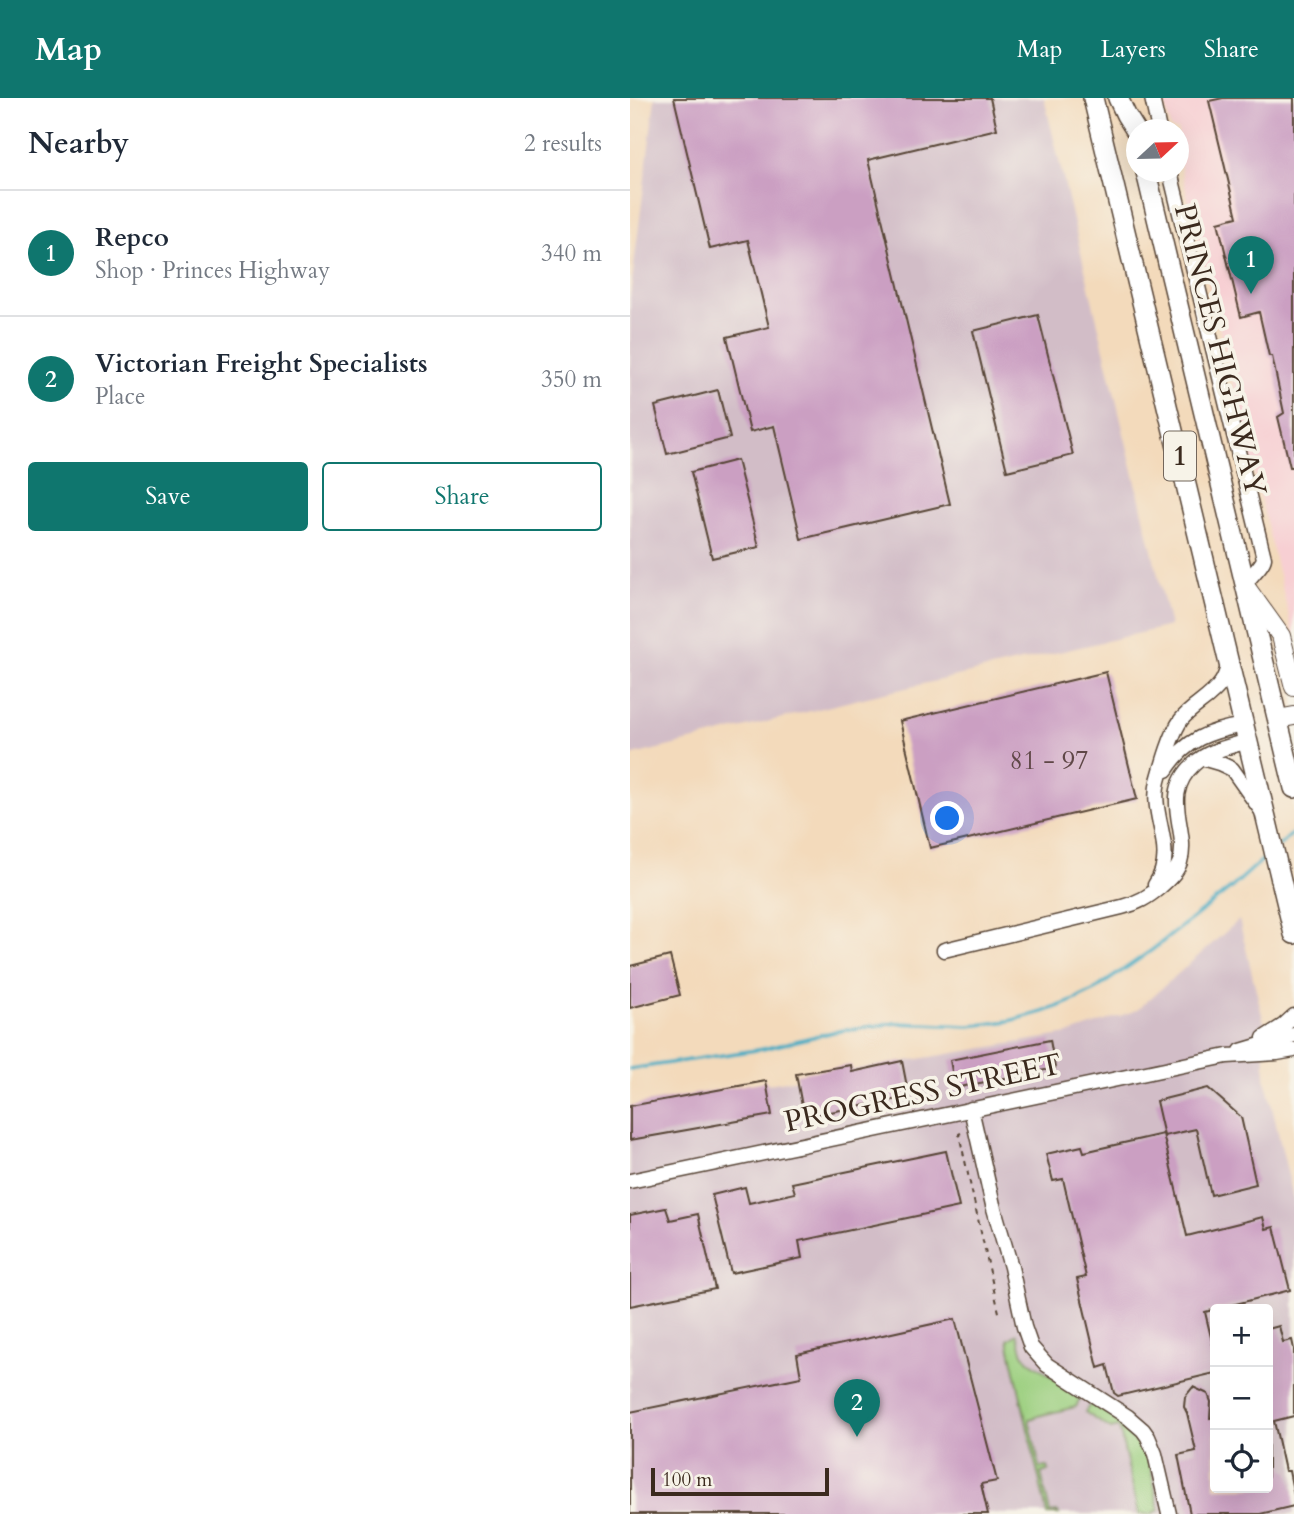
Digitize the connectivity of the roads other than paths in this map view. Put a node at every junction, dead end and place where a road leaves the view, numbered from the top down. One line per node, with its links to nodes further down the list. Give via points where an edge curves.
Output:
1 (1091, 98): 11 (highway, 1)
2 (1118, 98): 5 (highway)
3 (1129, 98): 6 (highway)
4 (1152, 98): 7 (street)
5 (1128, 119)
6 (1133, 119)
7 (1157, 119)
8 (1128, 182): 11 (highway)
9 (1149, 182): 12 (highway, PRINCES HIGHWAY / 1)
10 (1171, 182): 12 (street, PRINCES HIGHWAY, via 1264,560)
11 (1115, 187): 13 (highway, 1)
12 (1246, 586): 14 (main road, via 1281,636); 15 (highway, PRINCES HIGHWAY / 1)
13 (1230, 663): 16 (highway, 1); 18 (street, via 1220,685 1179,724)
14 (1294, 687)
15 (1287, 725): 16 (highway); 19 (highway, PRINCES HIGHWAY / 1)
16 (1246, 733): 17 (street); 18 (street, via 1217,730 1193,741); 20 (highway, 1)
17 (1202, 758): 20 (street, via 1232,769); 21 (street, via 1188,771 1177,798 1182,848 1177,869 1144,900)
18 (1158, 783): 21 (street, via 1164,867 1150,891)
19 (1294, 788)
20 (1267, 821): 22 (highway, 1)
21 (1122, 907): 23 (street)
22 (1294, 934)
23 (944, 950)
24 (1294, 1016): 26 (street)
25 (1294, 1035): 26 (street, PROGRESS STREET)
26 (1248, 1048): 28 (street, PROGRESS STREET)
27 (1291, 1054): 28 (street, PROGRESS STREET)
28 (1227, 1056): 29 (street, PROGRESS STREET)
29 (971, 1109): 30 (street, PROGRESS STREET); 31 (street, via 1031,1347 1047,1365 1143,1430 1155,1454)
30 (630, 1181)
31 (1169, 1514)

